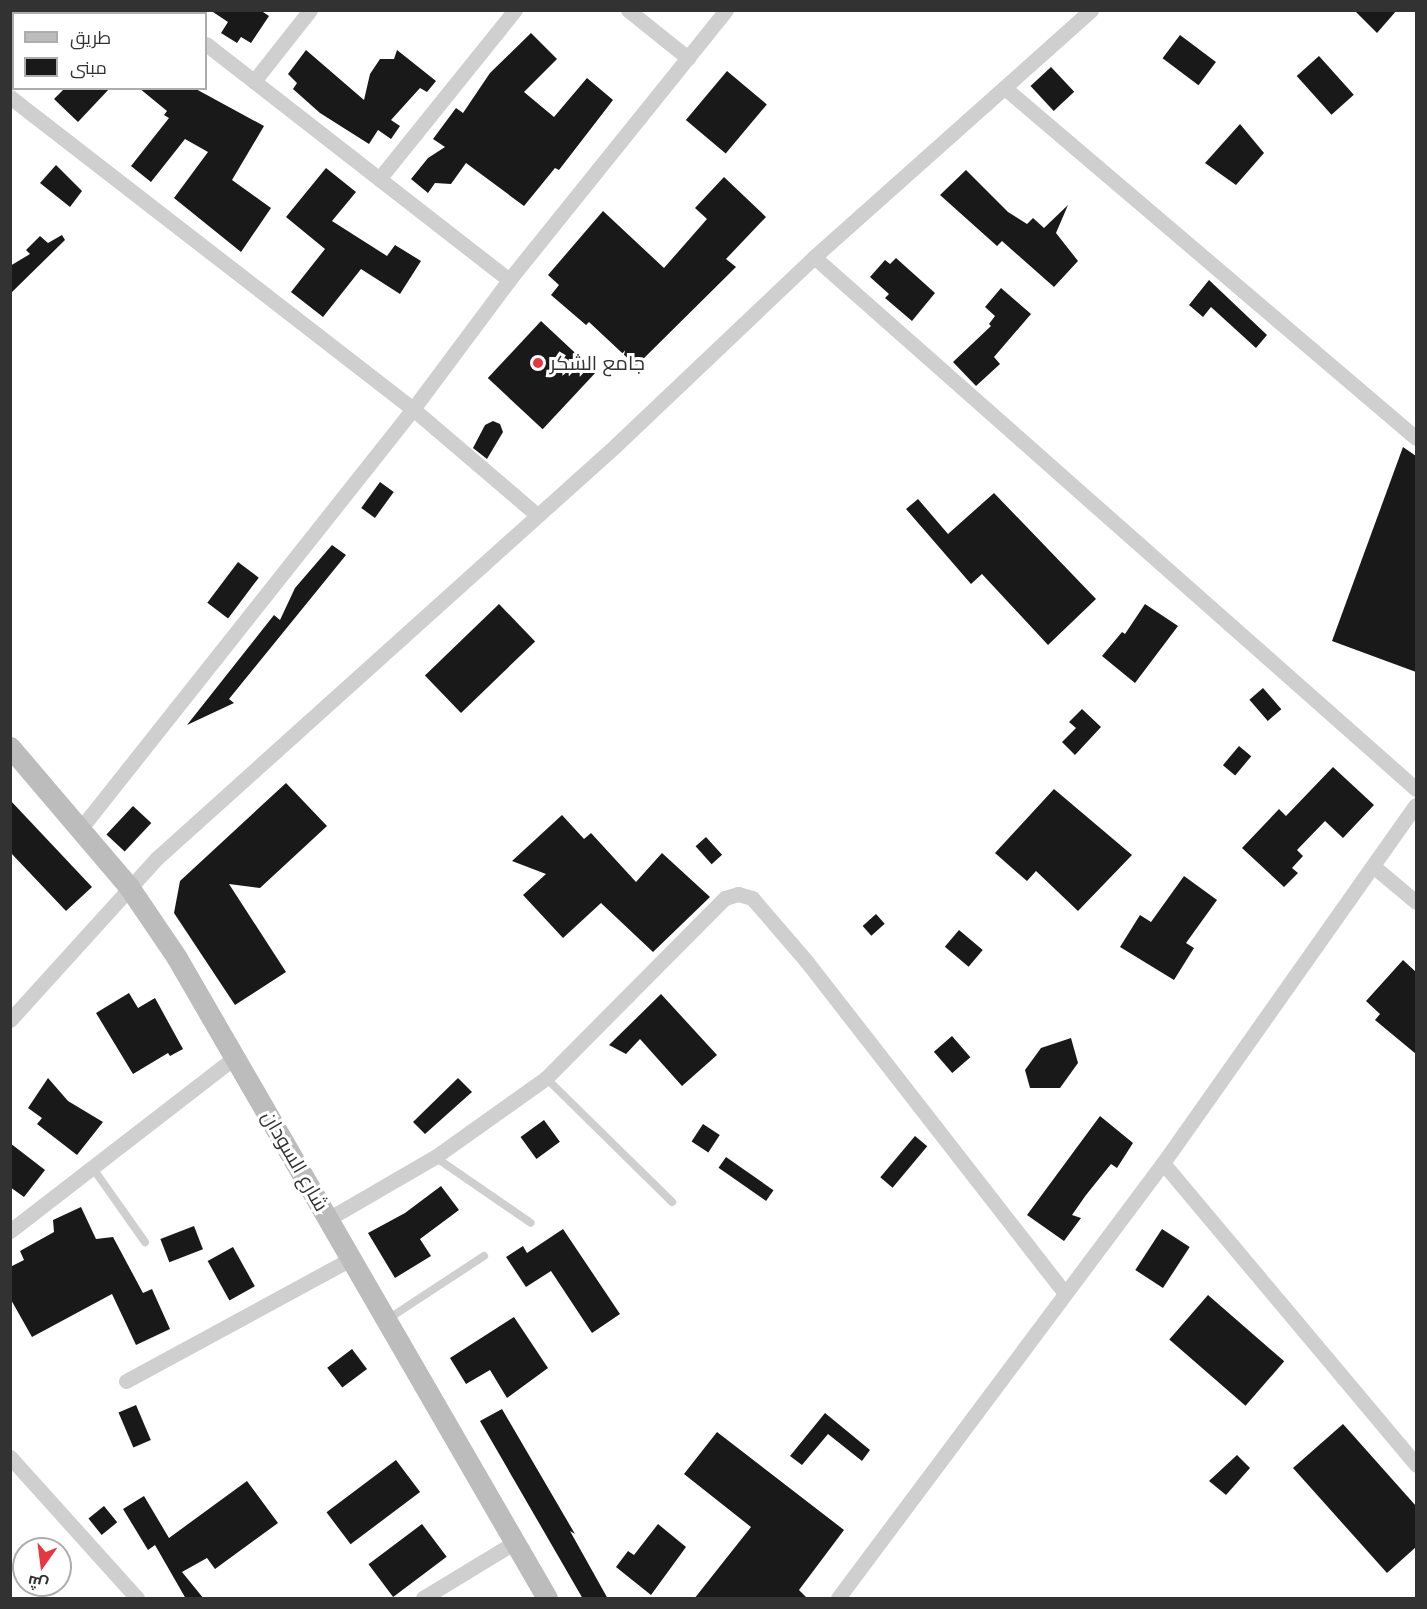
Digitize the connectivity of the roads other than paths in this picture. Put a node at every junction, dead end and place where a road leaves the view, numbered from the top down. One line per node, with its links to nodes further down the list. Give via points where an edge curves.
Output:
1 (310, 10): 8 (street)
2 (515, 10): 11 (street)
3 (628, 10): 7 (street)
4 (726, 10): 7 (street)
5 (1091, 10): 9 (street)
6 (207, 45): 8 (street)
7 (688, 58): 13 (street)
8 (254, 81): 11 (street)
9 (1006, 89): 12 (street); 15 (street)
10 (10, 97): 14 (street)
11 (379, 179): 13 (street)
12 (814, 257): 16 (street); 18 (street)
13 (509, 280): 14 (street)
14 (413, 410): 16 (street); 20 (street)
15 (1416, 438)
16 (537, 515): 22 (street)
17 (10, 747): 20 (main road, شارع السودان)
18 (1416, 789)
19 (1416, 805): 21 (street)
20 (81, 828): 22 (main road, شارع السودان)
21 (1373, 866): 23 (street); 28 (street)
22 (129, 887): 24 (street); 25 (main road, شارع السودان, via 177,958)
23 (1416, 902)
24 (10, 1020)
25 (235, 1057): 29 (street); 31 (main road, شارع السودان)
26 (546, 1078): 27 (street); 30 (lane); 37 (street, via 725,898 746,895 807,962)
27 (435, 1157): 31 (street); 32 (lane)
28 (1163, 1163): 37 (street); 41 (street)
29 (92, 1167): 33 (street); 34 (lane)
30 (672, 1202)
31 (328, 1219): 36 (main road, شارع السودان)
32 (531, 1223)
33 (10, 1231)
34 (145, 1242)
35 (484, 1256): 38 (lane)
36 (353, 1258): 38 (main road, شارع السودان); 39 (street)
37 (1065, 1294): 46 (street)
38 (388, 1319): 42 (main road, شارع السودان)
39 (126, 1381)
40 (10, 1457): 43 (street)
41 (1416, 1465)
42 (515, 1542): 44 (street); 45 (main road, شارع السودان)
43 (137, 1599)
44 (423, 1599)
45 (547, 1599)
46 (838, 1599)

